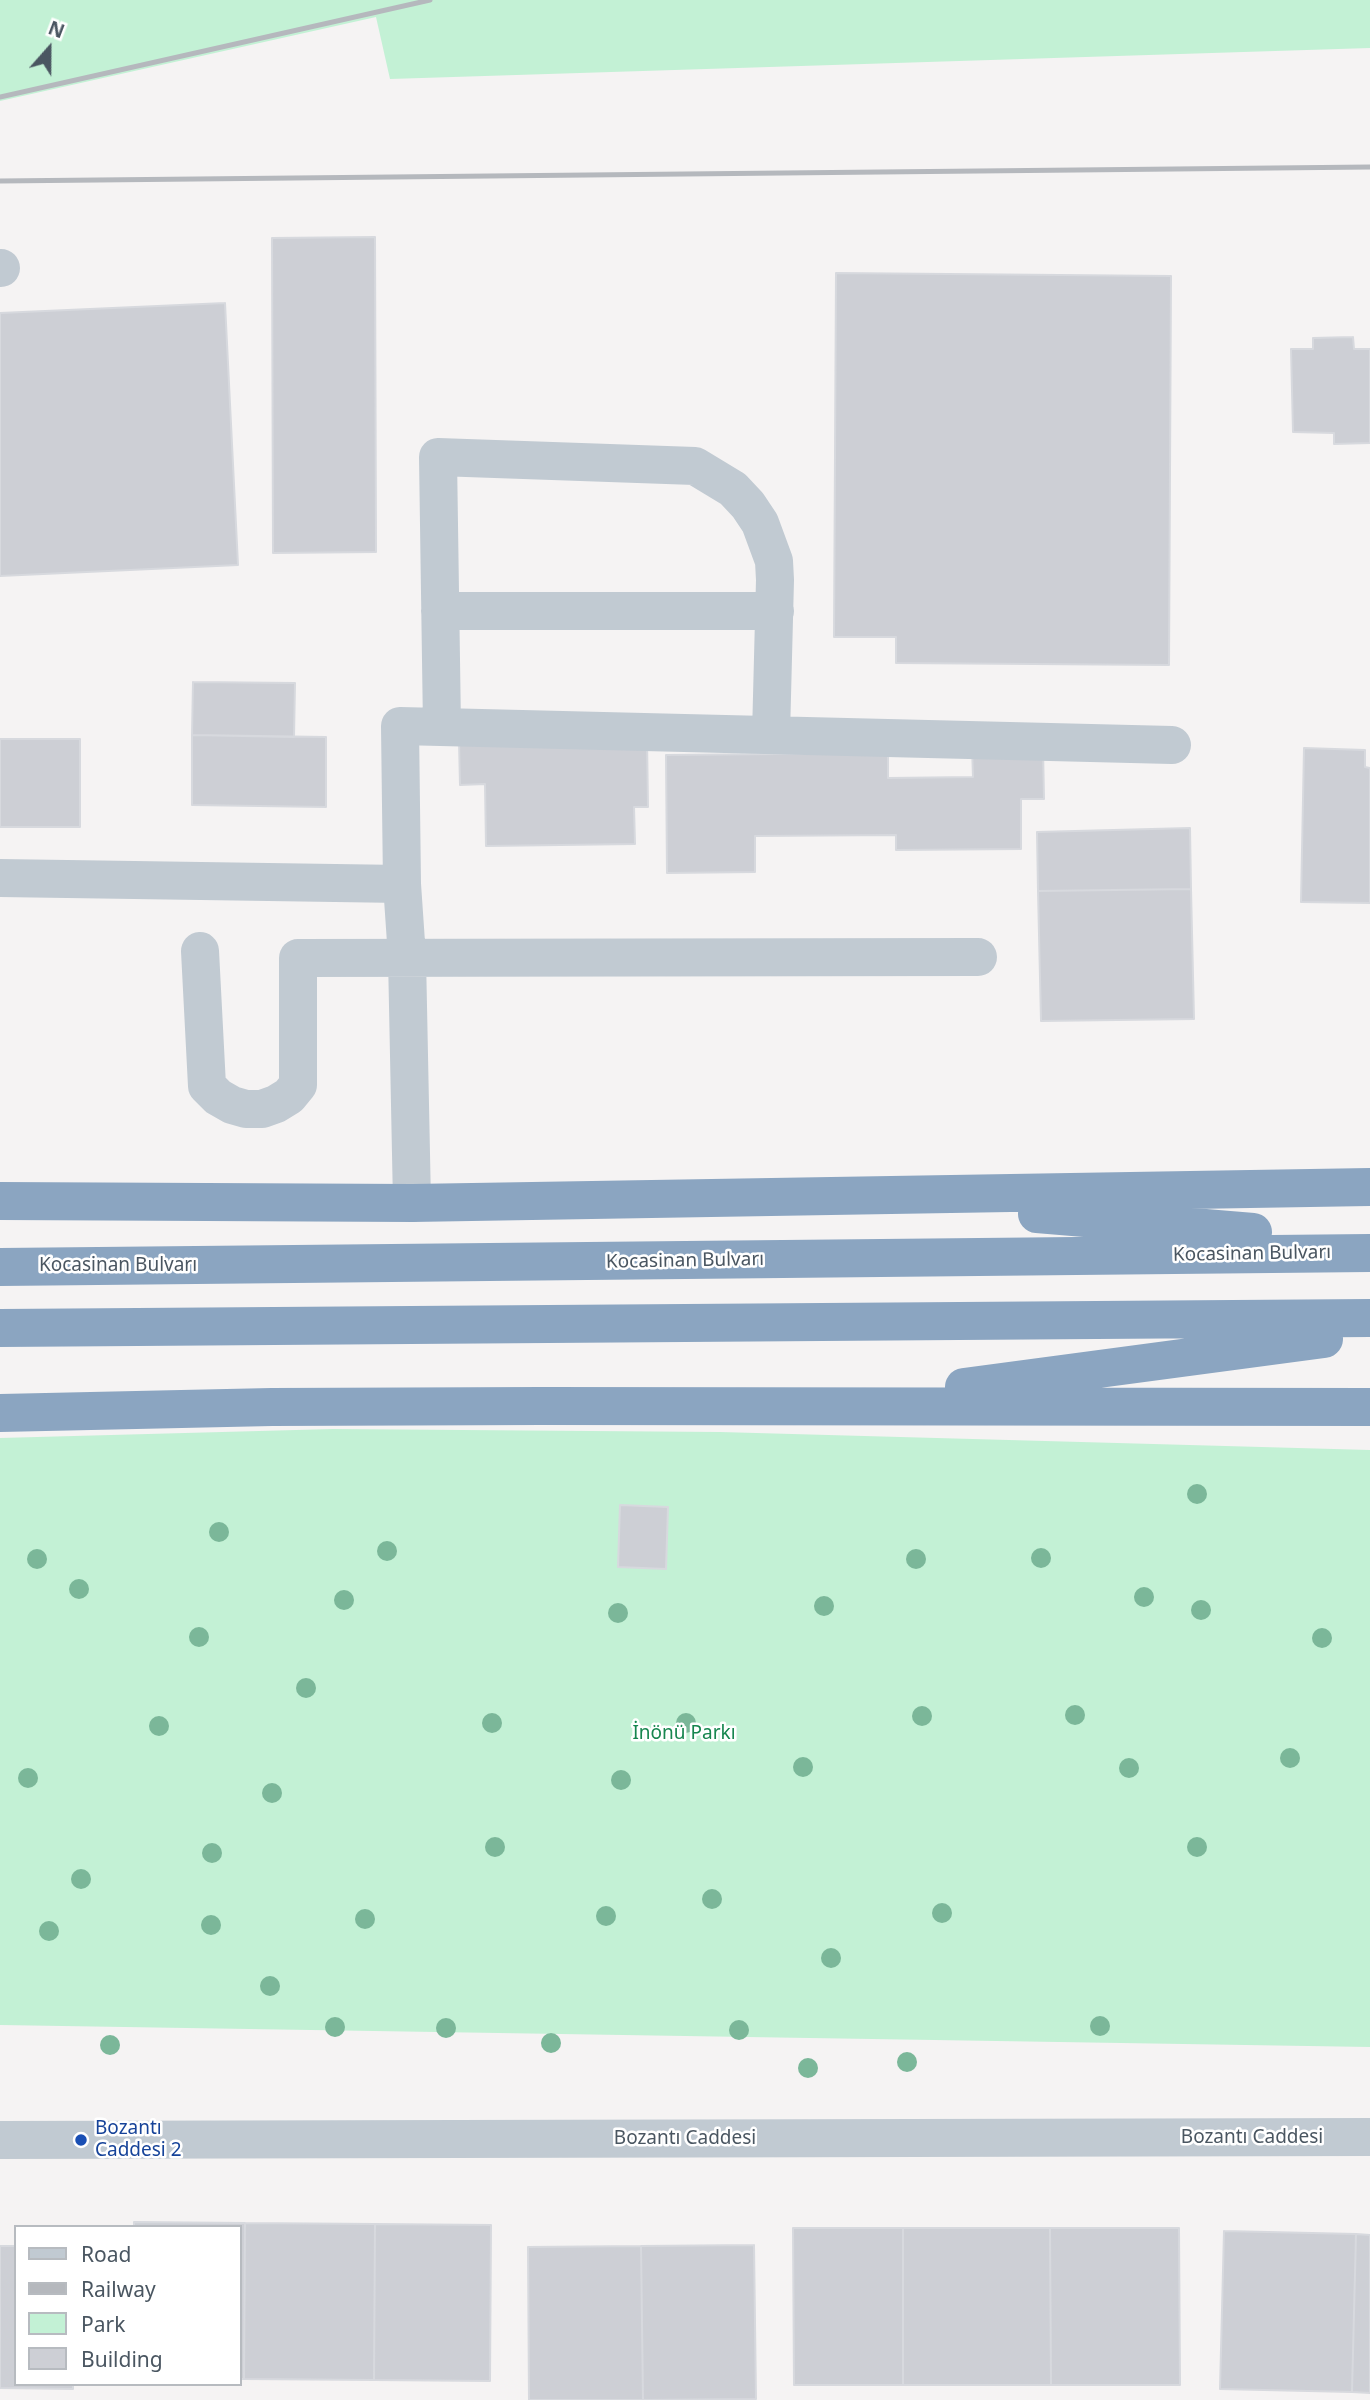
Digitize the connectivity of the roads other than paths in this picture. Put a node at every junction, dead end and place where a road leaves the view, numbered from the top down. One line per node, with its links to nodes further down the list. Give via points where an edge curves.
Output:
1 (440, 611): 2 (street); 2 (street, via 438,457 695,466 733,489 760,523 774,561); 3 (street)
2 (775, 611): 4 (street)
3 (442, 727): 4 (street); 7 (street, via 400,726)
4 (771, 735): 5 (street)
5 (1172, 745)
6 (0, 878): 7 (street)
7 (402, 884): 9 (street)
8 (200, 951): 9 (street, via 207,1086 218,1097 246,1109 276,1104 298,1085 298,958)
9 (407, 957): 10 (street); 14 (street)
10 (978, 957)
11 (1370, 1187): 12 (highway)
12 (813, 1196): 14 (highway); 15 (highway)
13 (0, 1201): 14 (highway)
14 (412, 1203)
15 (1370, 1241)
16 (1370, 1252): 17 (highway, Kocasinan Bulvarı)
17 (0, 1267)
18 (1370, 1318): 19 (highway)
19 (0, 1328)
20 (1370, 1333): 21 (highway)
21 (813, 1407): 22 (highway); 23 (highway, via 285,1407)
22 (1370, 1407)
23 (0, 1413)
24 (1370, 2137): 25 (street, Bozantı Caddesi)
25 (0, 2140)

